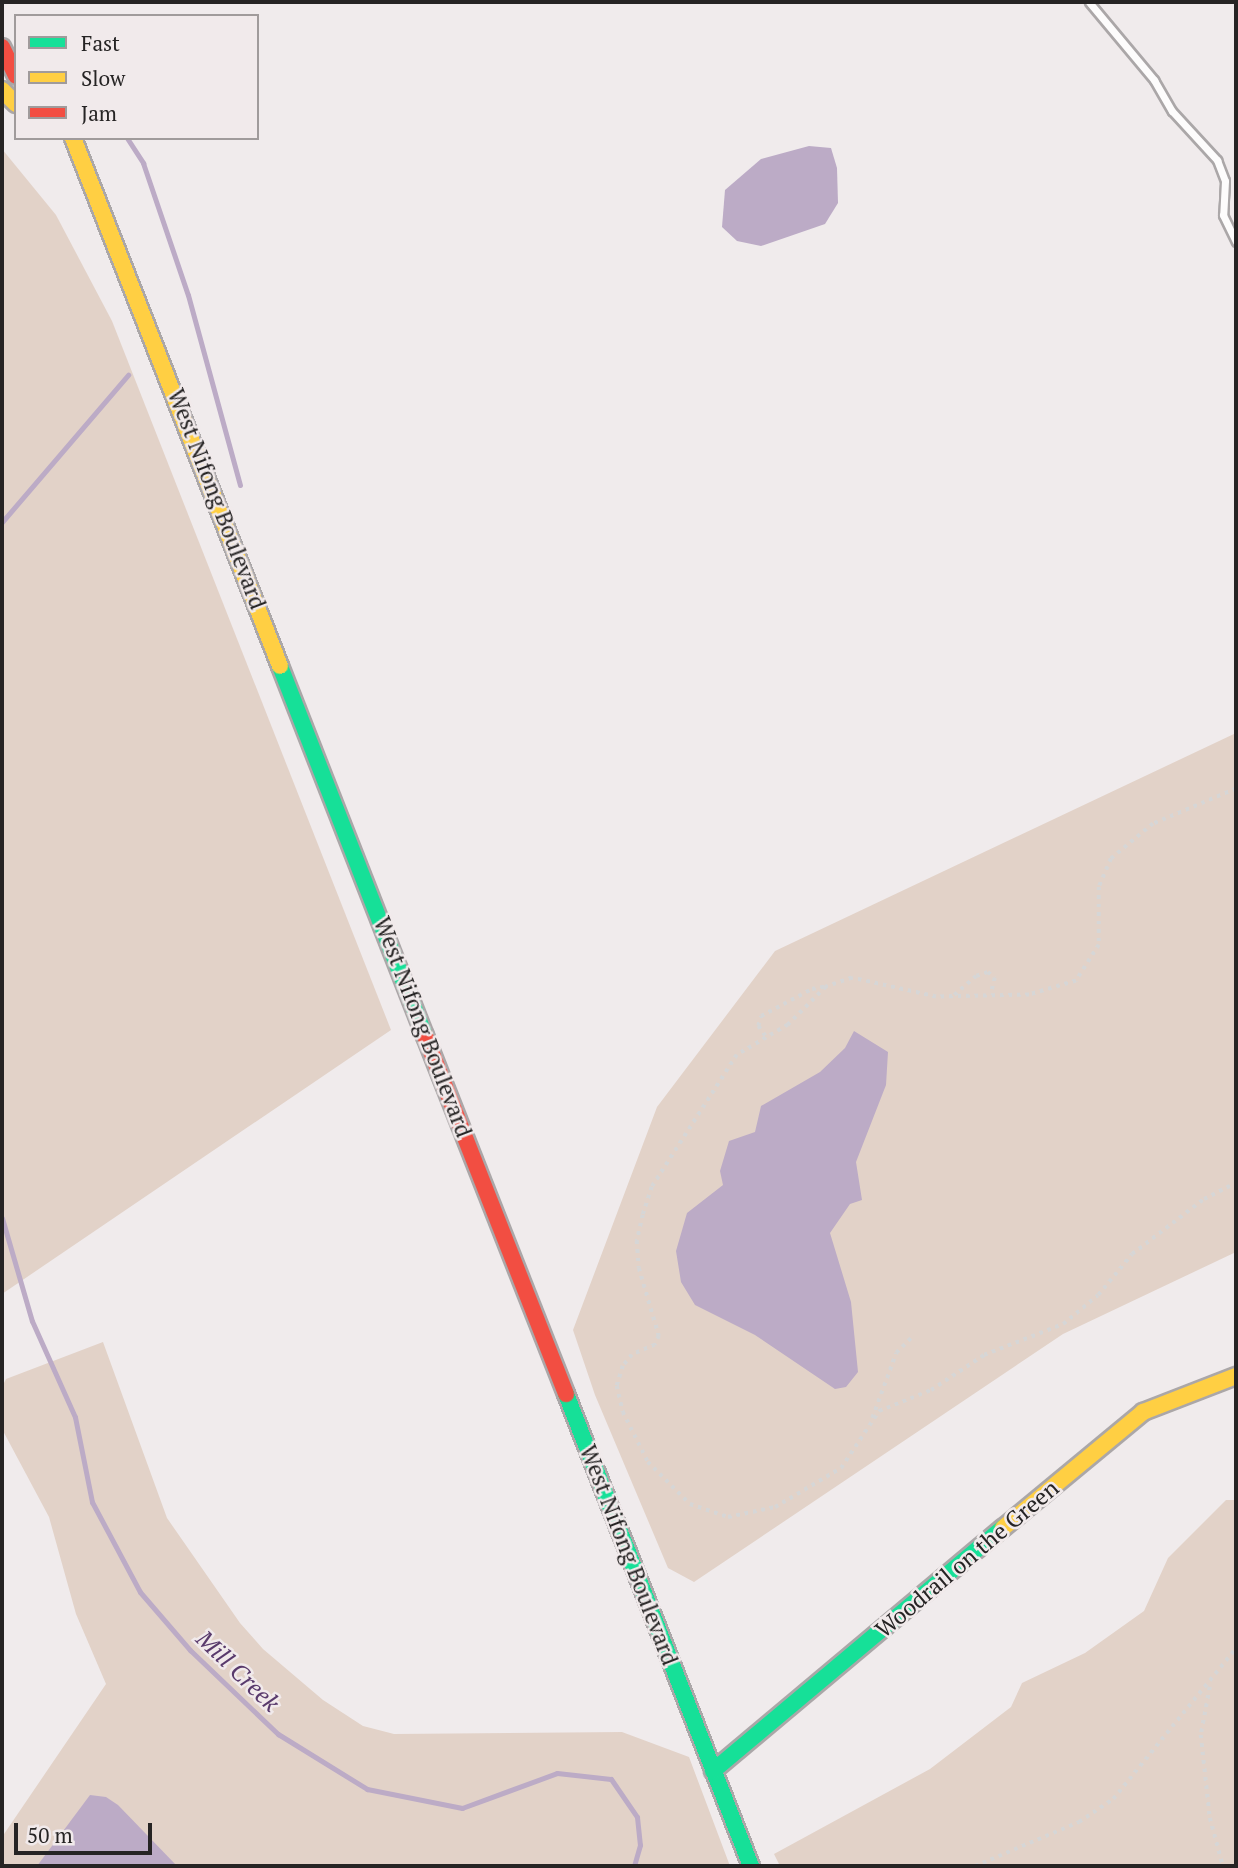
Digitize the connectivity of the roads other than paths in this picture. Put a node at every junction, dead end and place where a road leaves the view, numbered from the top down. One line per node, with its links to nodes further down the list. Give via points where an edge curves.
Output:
1 (1089, 2): 7 (lane, via 1154,80 1172,111 1217,160 1225,181 1223,215)
2 (2, 47): 3 (main road)
3 (14, 72)
4 (57, 140): 6 (main road, West Nifong Boulevard)
5 (74, 140): 6 (main road, West Nifong Boulevard)
6 (95, 188): 9 (main road, West Nifong Boulevard)
7 (1236, 242)
8 (1236, 1376): 9 (main road, Woodrail on the Green, via 1143,1412)
9 (713, 1771): 10 (main road, West Nifong Boulevard)
10 (751, 1866)

